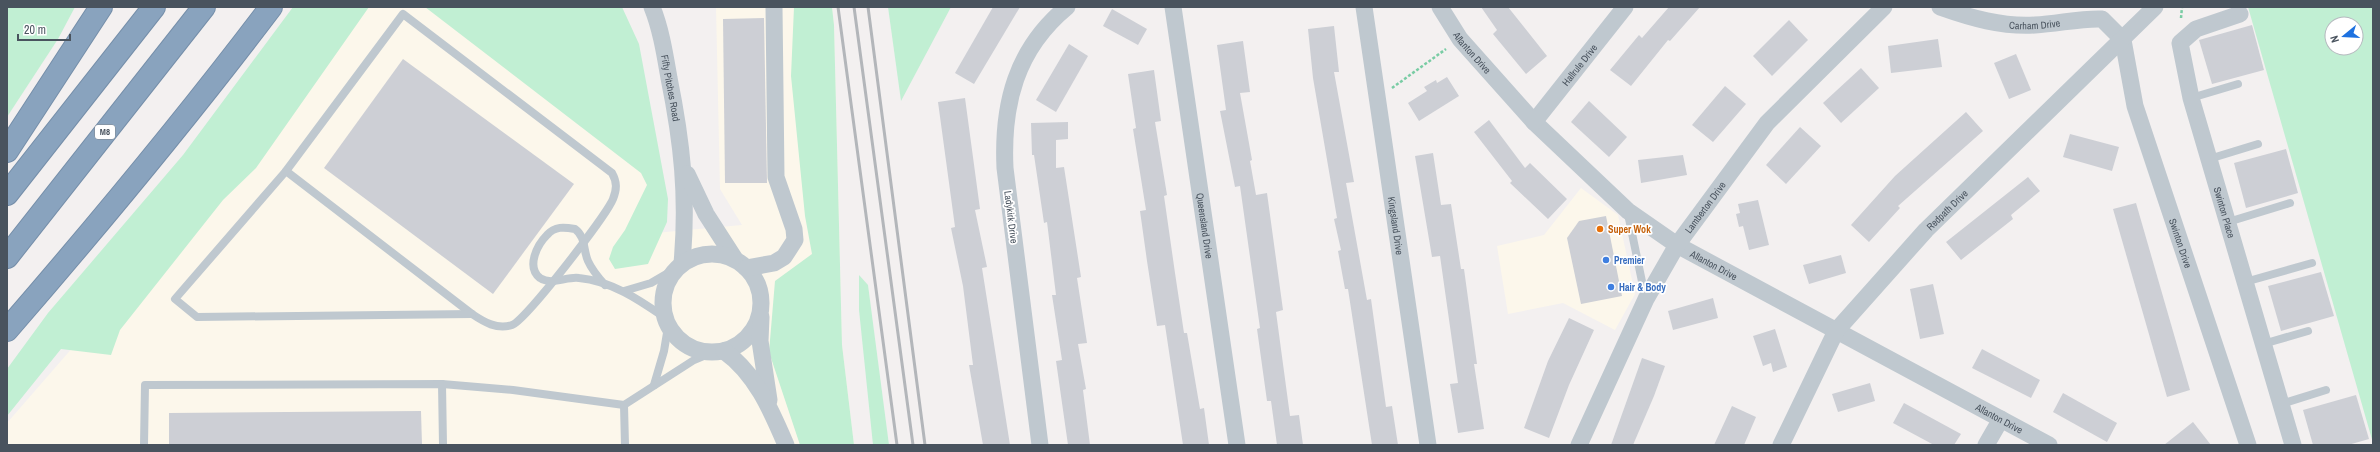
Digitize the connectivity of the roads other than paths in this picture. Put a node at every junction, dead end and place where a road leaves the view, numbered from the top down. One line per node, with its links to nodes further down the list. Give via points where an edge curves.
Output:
1 (101, 7): 21 (highway)
2 (154, 7): 25 (highway)
3 (204, 7): 31 (highway, M8)
4 (271, 7): 44 (highway, via 97,226)
5 (653, 7): 23 (street, Fifty Pitches Road, via 667,67)
6 (774, 7): 33 (street, via 776,177 795,235 784,257)
7 (1067, 7): 60 (street, Ladykirk Drive, via 1035,40 1022,62 1006,113 1004,142 1005,168)
8 (1173, 7): 61 (street, Queensland Drive)
9 (1364, 7): 62 (street, Kingsland Drive)
10 (1440, 7): 19 (street, Allanton Drive, via 1460,39)
11 (1625, 7): 19 (street, Hallrule Drive)
12 (1884, 7): 30 (street, Lamberton Drive, via 1767,123)
13 (1940, 7): 16 (street, Carham Drive, via 1972,18 2004,24 2035,25 2102,19)
14 (2155, 7): 16 (street, Redpath Drive)
15 (2240, 14): 18 (street, Swinton Place, via 2196,30 2180,43)
16 (2123, 40): 45 (street, Redpath Drive, via 1926,230); 67 (street, Swinton Drive, via 2135,106)
17 (2238, 84): 18 (lane)
18 (2191, 98): 22 (street, Swinton Place)
19 (1534, 122): 27 (street, Allanton Drive)
20 (2258, 144): 22 (lane)
21 (7, 152)
22 (2210, 159): 28 (street, Swinton Place)
23 (684, 168): 32 (street, Fifty Pitches Road, via 706,214); 35 (street, Fifty Pitches Road, via 685,234)
24 (286, 171): 29 (lane, via 403,14 612,173 616,181 613,201); 42 (lane); 42 (lane, via 175,299 197,317)
25 (7, 194)
26 (2290, 203): 28 (lane)
27 (1628, 211): 30 (street, Allanton Drive); 41 (lane)
28 (2228, 222): 37 (street, Swinton Place)
29 (584, 241): 36 (lane); 36 (lane, via 578,231 566,227 551,231 546,236 536,252 533,263 541,278); 38 (lane, via 593,271)
30 (1677, 245): 41 (street, Lamberton Drive); 45 (street, Allanton Drive)
31 (7, 257)
32 (741, 263): 33 (street); 35 (street, via 721,254 705,254); 40 (street, via 755,279)
33 (774, 263): 40 (street, via 763,279)
34 (2312, 263): 37 (lane)
35 (679, 266): 39 (lane, via 651,283); 43 (street, via 666,284 662,304)
36 (554, 282): 38 (lane, via 578,277); 42 (lane, via 520,321 511,325 487,324)
37 (2245, 282): 47 (street, Swinton Place)
38 (605, 285): 39 (lane)
39 (624, 291): 43 (lane)
40 (760, 298): 48 (street, via 759,318 753,330 743,341); 54 (street, via 760,341)
41 (1646, 299): 63 (street, Lamberton Drive)
42 (472, 314)
43 (666, 322): 48 (street, via 678,340 696,350); 50 (lane)
44 (7, 330)
45 (1836, 332): 55 (street, Allanton Drive); 64 (street, Redpath Drive)
46 (2308, 332): 47 (lane)
47 (2263, 344): 52 (street, Swinton Place)
48 (718, 352): 50 (lane, via 694,360); 54 (street, via 735,360)
49 (442, 384): 53 (lane, via 513,390); 56 (lane, via 145,385); 57 (lane)
50 (654, 385): 53 (lane)
51 (2326, 390): 52 (lane)
52 (2281, 404): 68 (street, Swinton Place)
53 (624, 405): 58 (lane)
54 (770, 406): 59 (street)
55 (2000, 418): 65 (street); 66 (street, Allanton Drive)
56 (144, 445)
57 (443, 445)
58 (625, 445)
59 (786, 445)
60 (1040, 445)
61 (1237, 445)
62 (1428, 445)
63 (1579, 445)
64 (1781, 445)
65 (1986, 445)
66 (2049, 445)
67 (2248, 445)
68 (2293, 445)

